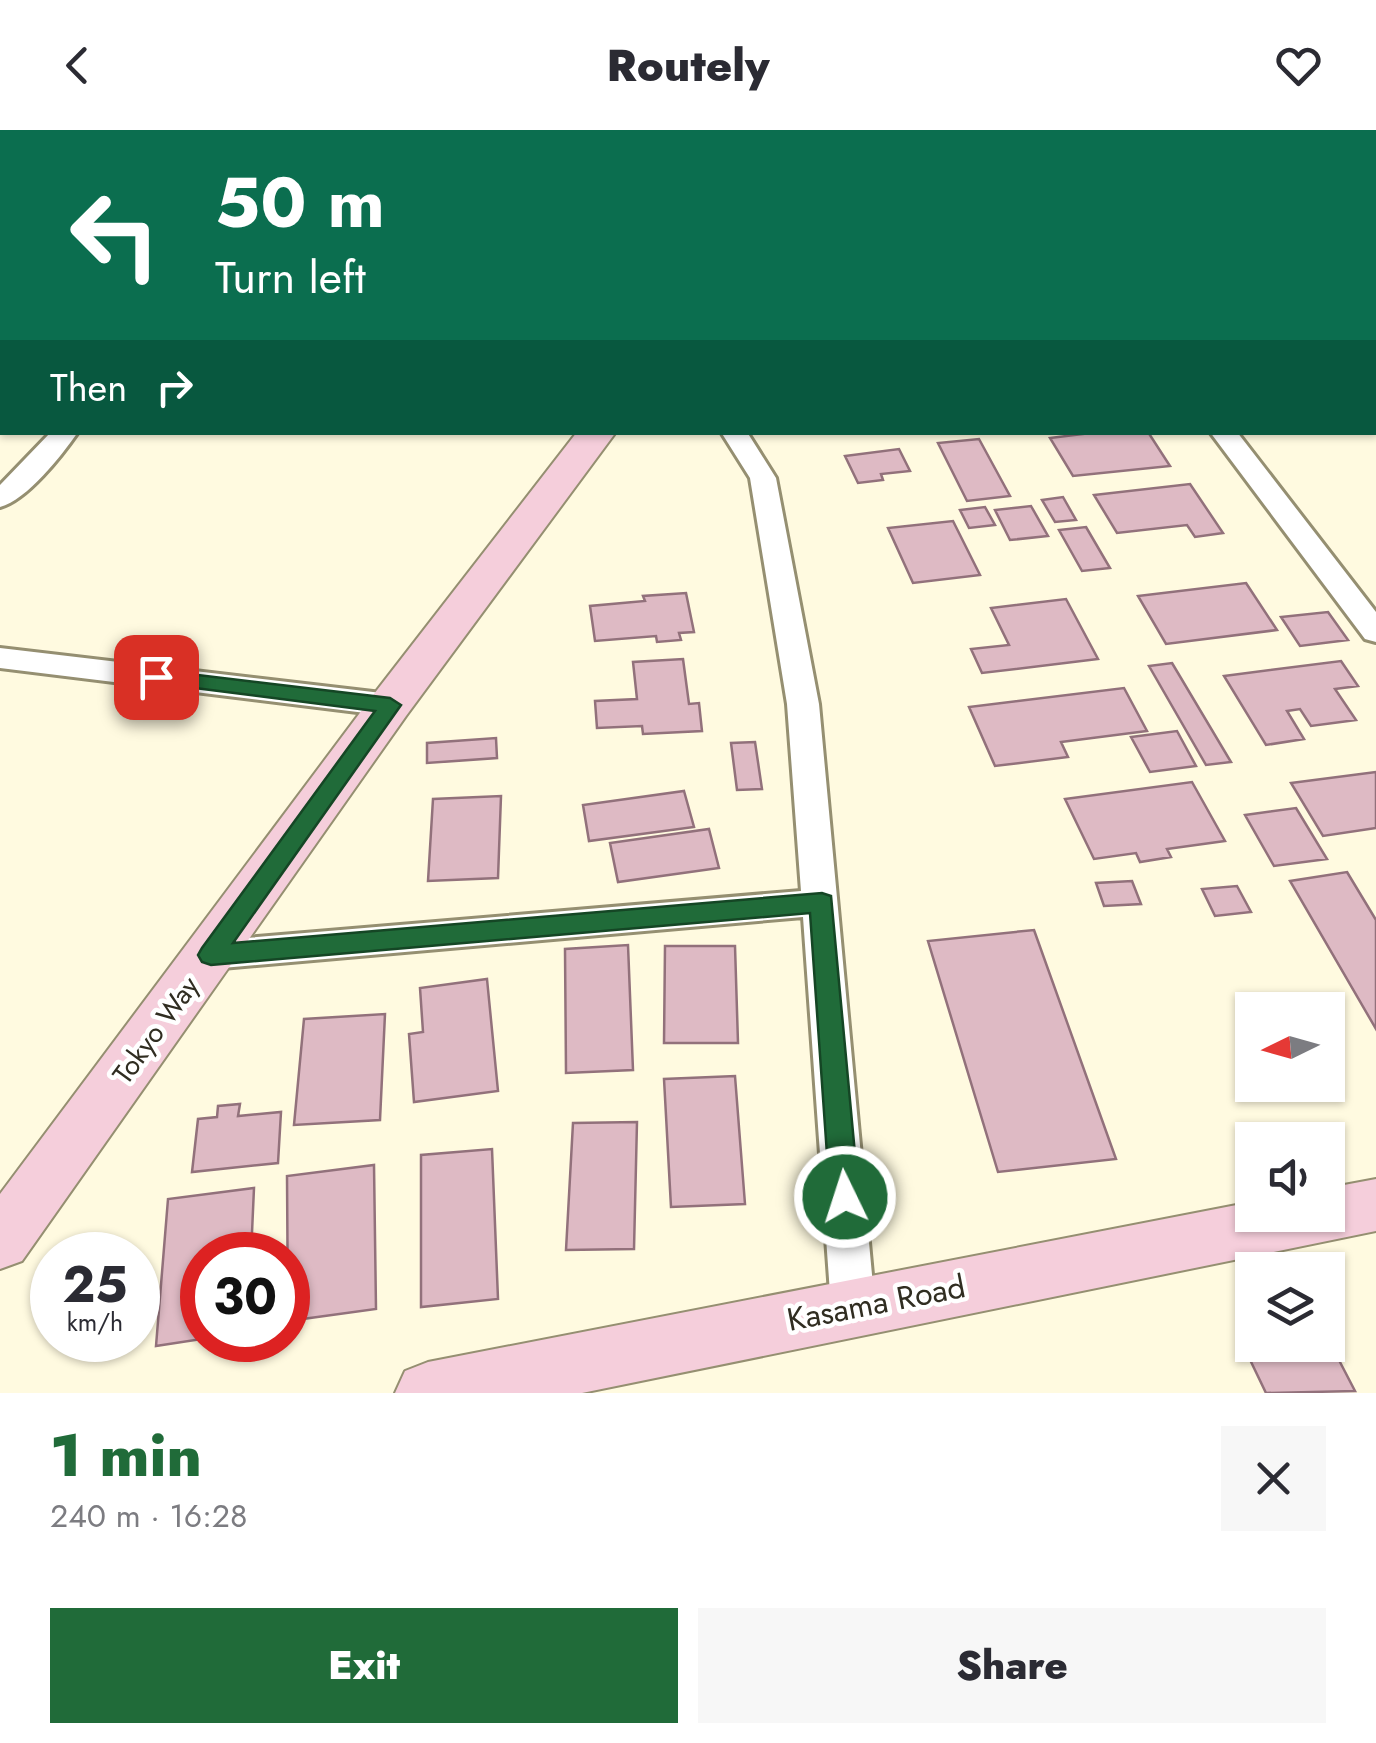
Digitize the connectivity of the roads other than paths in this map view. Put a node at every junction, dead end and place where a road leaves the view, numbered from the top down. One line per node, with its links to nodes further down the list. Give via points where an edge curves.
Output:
1 (63, 435): 5 (street)
2 (596, 435): 8 (main road, Tokyo Way)
3 (736, 435): 9 (street, via 762,478 775,541 803,704)
4 (1225, 435): 6 (street)
5 (0, 500)
6 (1376, 632)
7 (0, 658): 8 (street)
8 (390, 705): 10 (main road, Tokyo Way)
9 (822, 902): 10 (street); 15 (street)
10 (211, 955): 14 (main road, Tokyo Way)
11 (1376, 1205): 12 (main road, Kasama Road)
12 (1345, 1211)
13 (1239, 1232): 15 (main road, Kasama Road)
14 (0, 1242)
15 (853, 1307): 16 (main road, Kasama Road)
16 (428, 1393)

